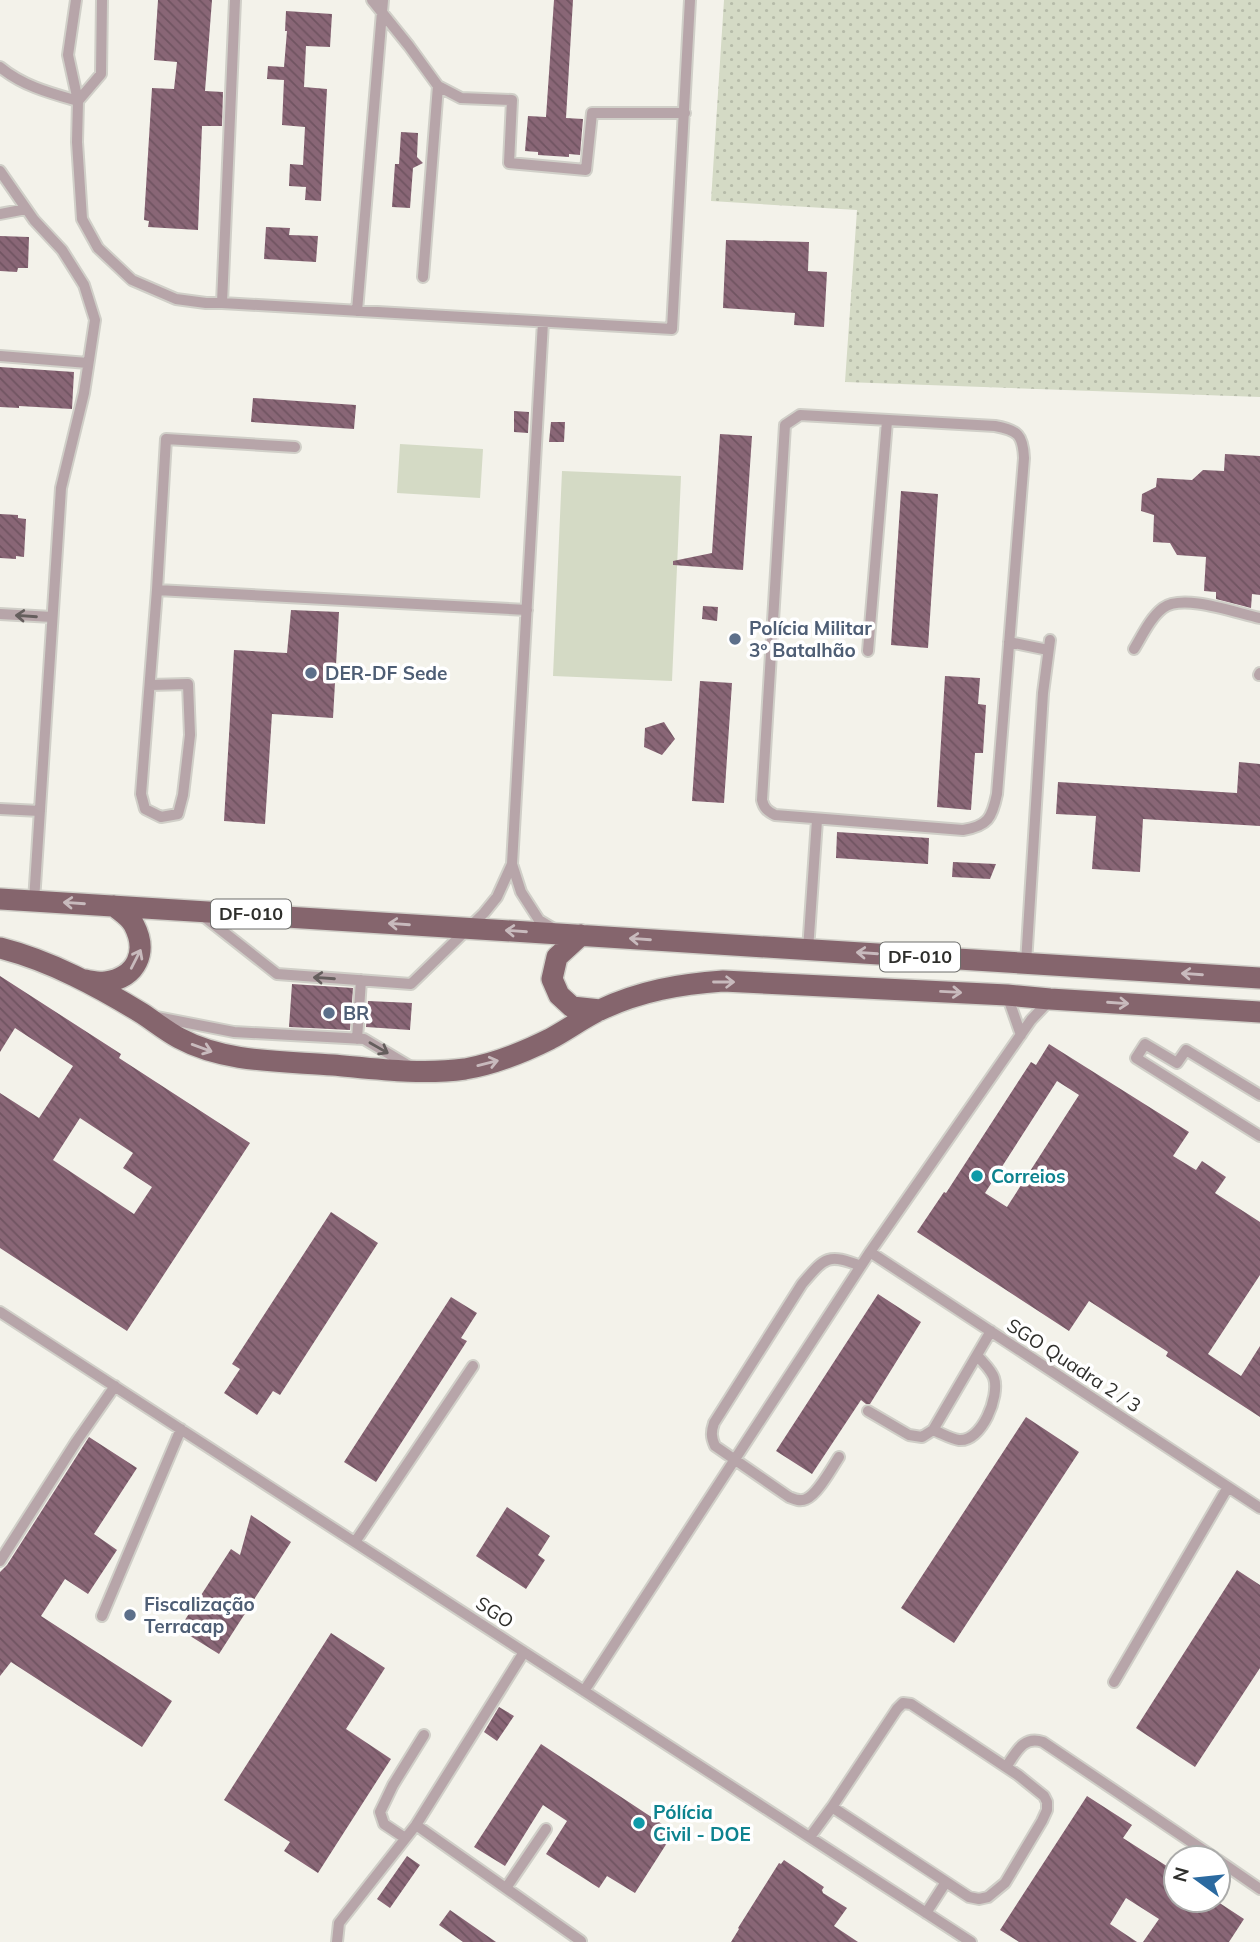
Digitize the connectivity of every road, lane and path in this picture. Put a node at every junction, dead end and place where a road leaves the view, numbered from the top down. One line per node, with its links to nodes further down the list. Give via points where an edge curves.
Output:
1 (76, 0): 10 (lane, via 68,55)
2 (102, 0): 10 (lane, via 101,74)
3 (235, 0): 16 (lane)
4 (372, 0): 7 (lane)
5 (383, 0): 7 (lane)
6 (690, 0): 11 (lane)
7 (382, 13): 9 (lane); 17 (lane)
8 (0, 67): 10 (lane, via 14,79)
9 (438, 86): 11 (lane, via 461,98 512,100 509,163 586,170 592,114); 15 (lane)
10 (78, 101): 16 (lane, via 82,219 98,248 132,280 176,299)
11 (685, 113): 18 (lane, via 672,329)
12 (0, 171): 13 (lane)
13 (26, 209): 14 (lane); 20 (lane, via 85,285 94,320)
14 (0, 214)
15 (423, 277)
16 (222, 303): 17 (lane)
17 (357, 311): 18 (lane)
18 (543, 321): 24 (lane)
19 (0, 356): 20 (lane)
20 (88, 363): 26 (lane, via 61,488)
21 (887, 421): 28 (lane, via 995,426 1016,432 1021,439 1024,458); 30 (lane); 34 (lane, via 800,415 785,425 762,800 775,815)
22 (295, 447): 23 (lane, via 166,439)
23 (157, 590): 24 (lane); 31 (lane)
24 (527, 610): 35 (lane)
25 (0, 614): 26 (lane, one-way to 25)
26 (52, 617): 33 (lane)
27 (1260, 618): 29 (lane, via 1176,602 1152,620)
28 (1009, 642): 34 (lane, via 997,794 987,822 963,830); 44 (lane, via 1049,645)
29 (1133, 649)
30 (868, 651)
31 (149, 685): 31 (lane, via 141,793 145,809 161,817 178,814 183,795 190,735 188,684)
32 (0, 809): 33 (lane)
33 (40, 811): 37 (lane)
34 (817, 820): 43 (lane)
35 (512, 864): 40 (lane, via 497,897); 41 (lane, via 521,892 539,920)
36 (0, 898): 37 (main road, DF-010)
37 (34, 901): 38 (main road, DF-010, one-way to 37)
38 (114, 906): 39 (main road, DF-010); 46 (main road, one-way to 38, via 104,983 125,977 137,963 142,948 134,923)
39 (197, 911): 40 (main road, DF-010, one-way to 39); 47 (lane, one-way to 39, via 277,974)
40 (467, 928): 41 (main road, DF-010, one-way to 40); 47 (lane, via 411,984)
41 (573, 935): 43 (main road, DF-010, one-way to 41); 50 (main road, via 556,957 552,979 559,995 572,1007)
42 (0, 948): 46 (main road, DF-010)
43 (808, 950): 44 (main road, DF-010, one-way to 43)
44 (1026, 963): 45 (main road, DF-010, one-way to 44)
45 (1260, 978)
46 (82, 980): 52 (main road, DF-010)
47 (361, 980): 54 (lane)
48 (1007, 995): 49 (main road, DF-010); 50 (main road, DF-010, one-way to 48, via 651,990 723,981); 53 (lane)
49 (1050, 999): 51 (main road, DF-010, one-way to 51); 53 (lane)
50 (600, 1010): 55 (main road, DF-010, one-way to 50, via 500,1060 550,1039)
51 (1260, 1012)
52 (143, 1014): 54 (lane, via 234,1031); 55 (main road, DF-010, one-way to 55, via 204,1050 240,1058)
53 (1021, 1035): 58 (lane)
54 (357, 1039): 55 (lane, one-way to 55)
55 (421, 1072)
56 (1260, 1095): 57 (lane, via 1186,1050 1177,1063 1145,1044 1136,1058)
57 (1258, 1131)
58 (870, 1252): 59 (lane); 61 (lane, SGO Quadra 2 / 3)
59 (861, 1266): 69 (lane); 69 (lane, via 828,1259 802,1284 714,1423 715,1446)
60 (0, 1312): 64 (lane, SGO)
61 (991, 1332): 62 (lane); 70 (lane, SGO Quadra 2 / 3)
62 (977, 1355): 67 (lane); 67 (lane, via 995,1379 995,1399 981,1428 971,1438 959,1440)
63 (472, 1366): 72 (lane)
64 (115, 1386): 66 (lane, SGO); 73 (lane)
65 (868, 1411): 67 (lane, via 909,1435 922,1437)
66 (181, 1429): 72 (lane, SGO); 74 (lane)
67 (933, 1430)
68 (839, 1457): 69 (lane, via 805,1500 789,1497)
69 (734, 1460): 77 (lane)
70 (1228, 1487): 71 (lane, SGO Quadra 2 / 3); 76 (lane)
71 (1260, 1507)
72 (355, 1542): 75 (lane, SGO)
73 (0, 1561)
74 (102, 1616)
75 (524, 1652): 77 (lane, SGO); 81 (lane)
76 (1114, 1682)
77 (584, 1691): 83 (lane, SGO)
78 (424, 1735): 84 (lane, via 380,1812 384,1824)
79 (1006, 1767): 80 (lane, via 903,1703); 85 (lane, via 1023,1743 1043,1742); 87 (lane, via 1044,1796 1047,1810 1042,1821 1006,1883 988,1897 970,1897)
80 (832, 1807): 83 (lane); 87 (lane)
81 (415, 1825): 84 (lane); 88 (lane)
82 (546, 1829): 88 (lane)
83 (810, 1837): 90 (lane, SGO)
84 (405, 1838): 92 (lane, via 339,1923)
85 (1194, 1844)
86 (1232, 1870): 89 (lane)
87 (946, 1882): 90 (lane)
88 (506, 1888): 91 (lane)
89 (1260, 1889)
90 (926, 1913): 93 (lane, SGO)
91 (581, 1941)
92 (337, 1942)
93 (971, 1942)

